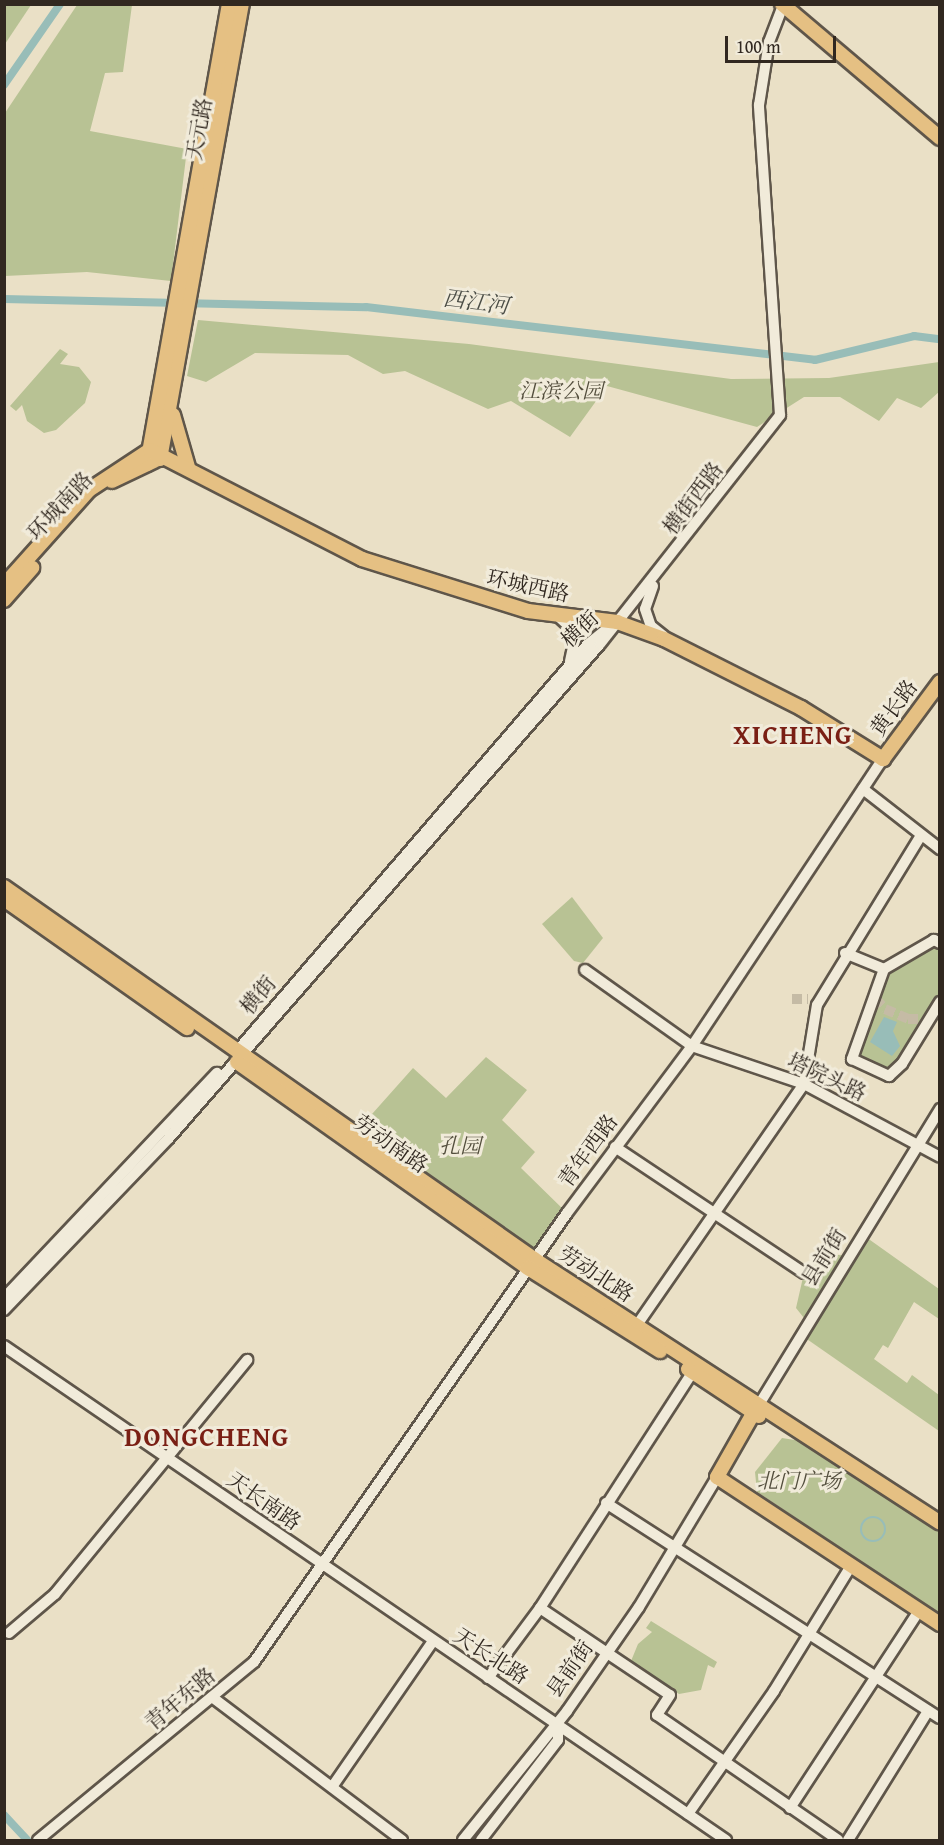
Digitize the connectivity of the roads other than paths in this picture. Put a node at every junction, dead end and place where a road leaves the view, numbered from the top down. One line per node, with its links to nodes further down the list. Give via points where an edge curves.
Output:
1 (229, 4): 5 (main road, 天元路)
2 (242, 4): 5 (main road, 天元路)
3 (783, 5): 4 (main road); 10 (street, 横街西路, via 769,42 759,105 780,415)
4 (938, 136)
5 (191, 258): 6 (main road)
6 (176, 344): 7 (main road); 8 (main road)
7 (174, 386): 8 (main road); 9 (main road, via 173,418)
8 (152, 458): 9 (main road, 环城西路); 11 (main road, via 112,470 89,490); 12 (main road, 环城南路, via 117,477 96,495)
9 (188, 467): 13 (main road, 环城西路, via 362,559)
10 (658, 575): 14 (street, 横街西路); 15 (street, via 645,609 651,626)
11 (4, 585)
12 (4, 600)
13 (550, 614): 14 (main road, 环城西路); 16 (street, via 568,621 576,633 575,652)
14 (617, 622): 15 (main road, 环城西路); 16 (street, 横街); 21 (street, 横街)
15 (674, 644): 18 (main road, 环城西路, via 801,708)
16 (560, 677): 21 (street, 横街)
17 (939, 682): 18 (main road, 黄长路)
18 (883, 759): 19 (street, 青年西路)
19 (862, 789): 20 (street); 30 (street, 青年西路)
20 (920, 837): 22 (street); 26 (street)
21 (417, 847): 31 (street, 横街)
22 (939, 849)
23 (4, 886): 31 (main road)
24 (4, 899): 31 (main road)
25 (939, 943): 27 (street, via 934,940)
26 (845, 953): 27 (street); 32 (street, via 812,1002)
27 (884, 969): 29 (street, via 852,1059 889,1076 902,1064)
28 (585, 970): 30 (street, 塔院头路)
29 (939, 1002)
30 (692, 1046): 32 (street, 塔院头路); 35 (street, 青年西路)
31 (237, 1057): 38 (main road, 劳动北路); 40 (street, 横街); 41 (street, 横街)
32 (804, 1084): 34 (street, 塔院头路); 37 (street)
33 (939, 1110): 34 (street, 县前街)
34 (917, 1144): 36 (street, 塔院头路); 46 (street, 县前街)
35 (615, 1147): 37 (street); 38 (street, 青年西路)
36 (939, 1157)
37 (714, 1216): 39 (street); 42 (street)
38 (531, 1264): 42 (main road, 劳动北路); 45 (main road); 52 (street, 青年西路)
39 (804, 1273)
40 (4, 1298)
41 (4, 1310)
42 (637, 1325): 45 (main road, 劳动北路)
43 (4, 1346): 47 (street, 天长南路)
44 (247, 1360): 47 (street)
45 (695, 1368): 46 (main road, 劳动北路); 49 (street)
46 (761, 1406): 48 (main road, 县前街); 50 (main road, 劳动北路)
47 (167, 1459): 52 (street, 天长南路); 57 (street, via 55,1594)
48 (716, 1481): 51 (street, 县前街); 53 (main road)
49 (606, 1503): 51 (street); 54 (street)
50 (939, 1523)
51 (674, 1548): 58 (street); 60 (street, 县前街)
52 (323, 1566): 59 (street, 天长北路); 63 (street, 青年东路, via 254,1662)
53 (851, 1566): 55 (main road); 58 (street)
54 (540, 1608): 60 (street); 61 (street)
55 (919, 1611): 56 (main road); 62 (street)
56 (939, 1624)
57 (9, 1633)
58 (808, 1635): 62 (street); 67 (street)
59 (433, 1641): 61 (street, 天长北路); 68 (street)
60 (606, 1654): 66 (street, 县前街); 67 (street, via 670,1695 657,1715)
61 (488, 1678): 66 (street, 天长北路)
62 (876, 1680): 64 (street); 69 (street)
63 (212, 1697): 68 (street); 71 (street, 青年东路)
64 (928, 1711): 65 (street); 77 (street)
65 (939, 1718)
66 (558, 1723): 70 (street, 天长北路); 73 (street, 县前街); 74 (street, 县前街, via 558,1740)
67 (725, 1760): 69 (street); 70 (street)
68 (332, 1787): 72 (street)
69 (790, 1808): 76 (street)
70 (688, 1814): 75 (street, 天长北路)
71 (38, 1840)
72 (402, 1840)
73 (463, 1840)
74 (481, 1840)
75 (726, 1840)
76 (838, 1840)
77 (848, 1840)

